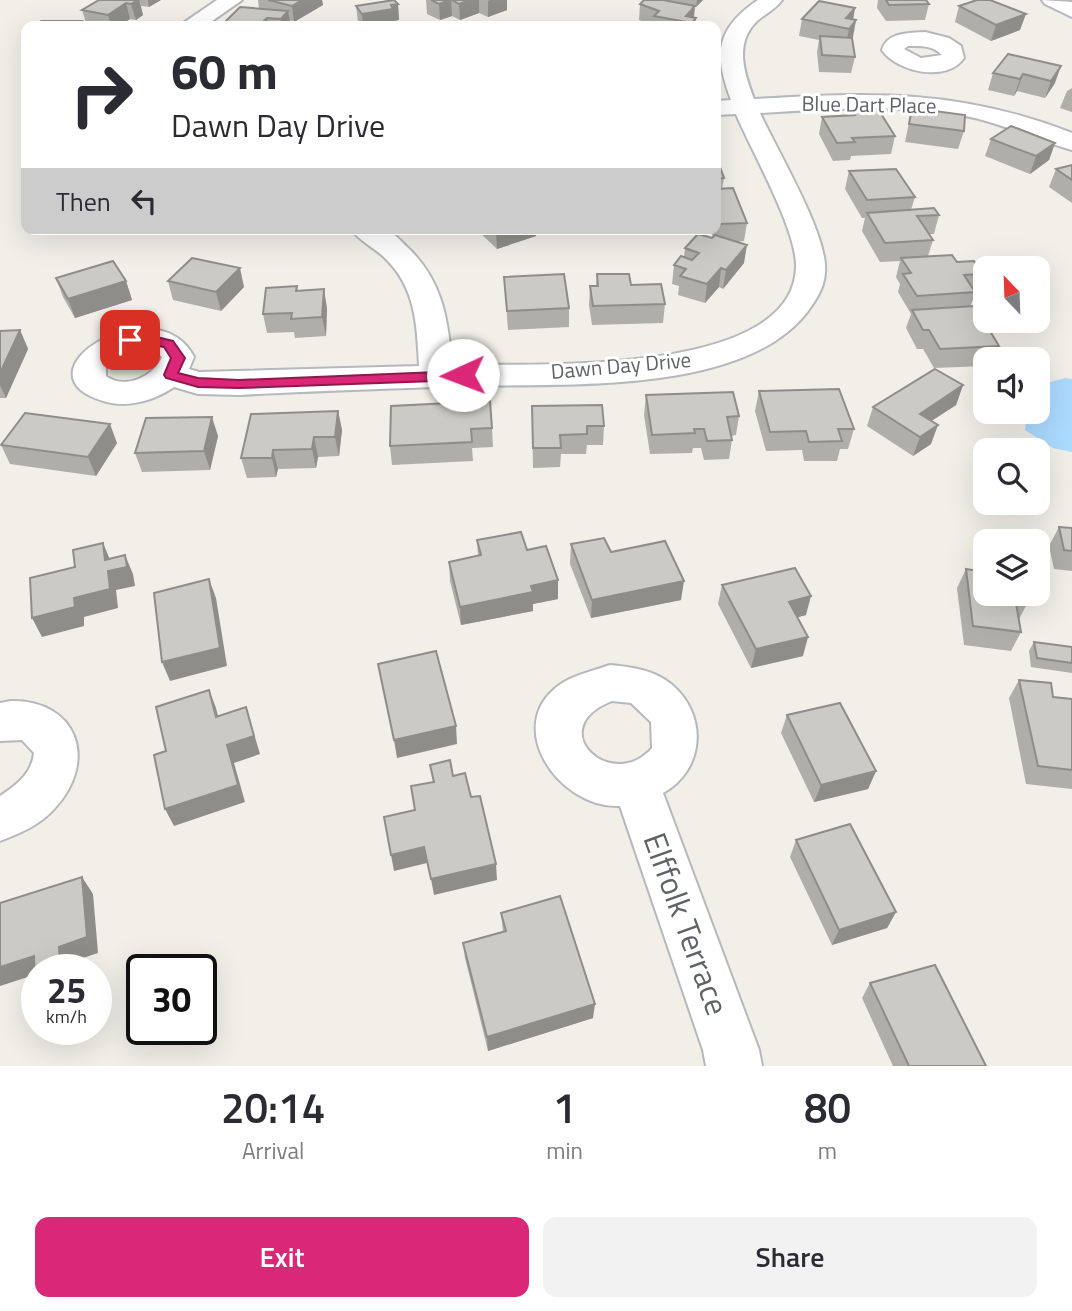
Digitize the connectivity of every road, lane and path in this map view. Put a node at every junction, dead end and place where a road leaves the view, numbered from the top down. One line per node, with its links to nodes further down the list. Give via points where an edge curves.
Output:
1 (232, 0): 5 (street)
2 (772, 0): 8 (street, Dawn Day Drive, via 740,27 731,47 730,60)
3 (1052, 0): 4 (street)
4 (1072, 11)
5 (198, 21)
6 (911, 62): 7 (street, via 901,75)
7 (907, 102): 8 (street, Blue Dart Place); 10 (street, Blue Dart Place, via 992,115)
8 (745, 106): 9 (street, Blue Dart Place); 13 (street, Dawn Day Drive, via 798,218 811,261 808,282 797,304 775,326 750,344 671,366)
9 (721, 107)
10 (1072, 142)
11 (373, 235): 13 (street, via 407,264 421,285 430,309)
12 (171, 375): 13 (street, Dawn Day Drive, via 198,383 239,384)
13 (436, 376)
14 (0, 722): 16 (street, via 33,722 51,734 58,753 53,776 36,799)
15 (636, 783): 17 (street, Elffolk Terrace)
16 (0, 819)
17 (734, 1066)

